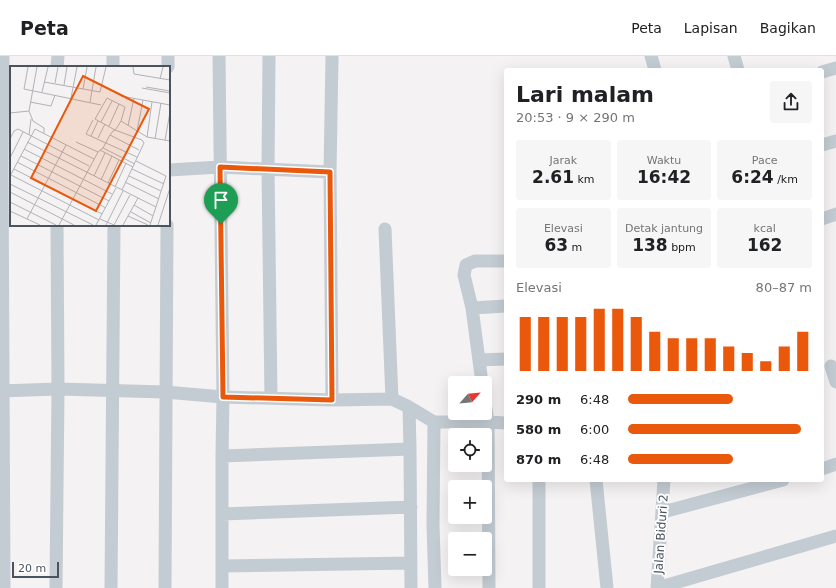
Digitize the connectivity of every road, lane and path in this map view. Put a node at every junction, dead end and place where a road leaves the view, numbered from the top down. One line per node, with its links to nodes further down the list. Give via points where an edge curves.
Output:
1 (3, 56): 15 (street)
2 (58, 56): 8 (street)
3 (219, 56): 16 (street)
4 (269, 56): 17 (street)
5 (332, 56): 19 (street)
6 (651, 56): 9 (street)
7 (734, 56): 10 (street)
8 (57, 66)
9 (654, 68)
10 (737, 68)
11 (836, 68): 12 (street)
12 (824, 71)
13 (836, 141): 14 (street)
14 (824, 144)
15 (4, 166): 35 (street)
16 (220, 167): 17 (street); 18 (street); 38 (street)
17 (268, 169): 19 (street); 39 (street)
18 (170, 170)
19 (330, 172): 41 (street)
20 (836, 214): 21 (street)
21 (824, 217)
22 (57, 226): 34 (street)
23 (114, 226): 36 (street)
24 (167, 226): 37 (street)
25 (385, 229): 40 (street)
26 (504, 261): 28 (street, via 475,261 466,264 464,275)
27 (504, 306): 28 (street)
28 (472, 308): 30 (street)
29 (504, 358): 30 (street)
30 (479, 360): 32 (street)
31 (831, 366): 33 (street)
32 (481, 376)
33 (836, 382)
34 (58, 389): 35 (street); 36 (street); 61 (street)
35 (2, 391): 60 (street)
36 (112, 392): 37 (street); 62 (street)
37 (166, 392): 38 (street); 63 (street)
38 (223, 397): 39 (street); 47 (street)
39 (271, 398): 41 (street)
40 (392, 399): 41 (street); 42 (street)
41 (332, 400)
42 (409, 406): 43 (street); 46 (street)
43 (434, 422): 44 (street); 66 (street)
44 (488, 422): 45 (street); 67 (street)
45 (504, 423)
46 (410, 449): 47 (street); 54 (street)
47 (222, 456): 56 (street)
48 (836, 464): 49 (street)
49 (824, 468)
50 (539, 482): 68 (street)
51 (596, 482): 69 (street)
52 (664, 482): 55 (street, Jalan Biduri 2)
53 (776, 482): 55 (street)
54 (411, 507): 56 (street); 58 (street)
55 (663, 512): 70 (street, Jalan Biduri 2)
56 (222, 514): 59 (street)
57 (836, 536): 70 (street)
58 (411, 563): 59 (street); 65 (street)
59 (222, 566): 64 (street)
60 (4, 588)
61 (56, 588)
62 (111, 588)
63 (165, 588)
64 (222, 588)
65 (411, 588)
66 (435, 588)
67 (489, 588)
68 (539, 588)
69 (607, 588)
70 (657, 588)

